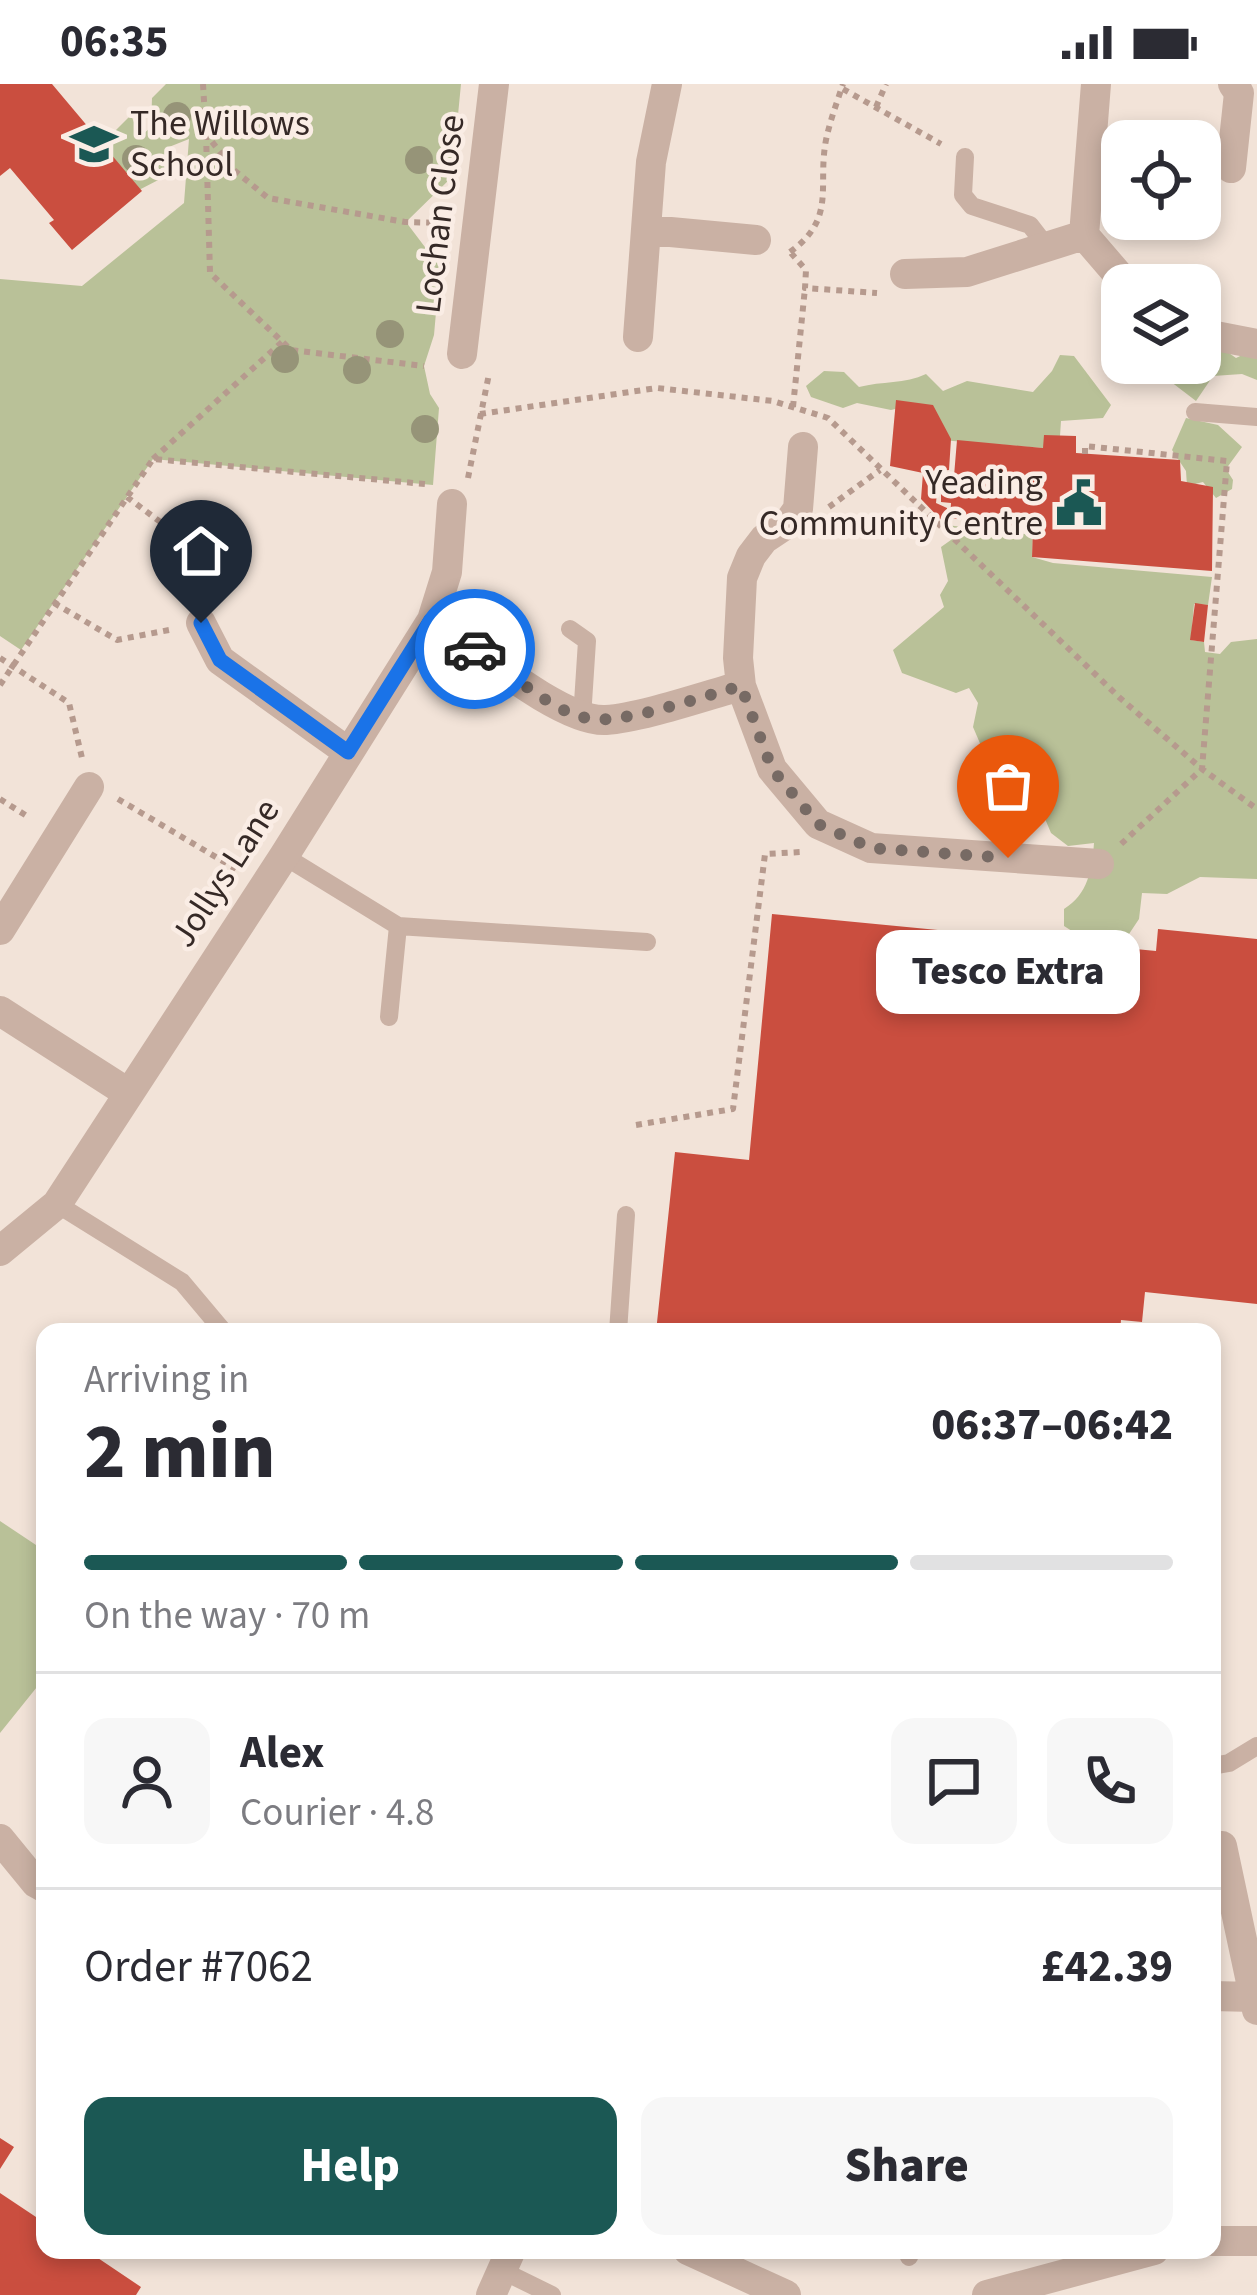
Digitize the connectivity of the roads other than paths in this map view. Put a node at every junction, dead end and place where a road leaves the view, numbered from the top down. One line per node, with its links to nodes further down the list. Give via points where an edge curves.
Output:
1 (494, 84): 16 (street, Lochan Close)
2 (1096, 84): 8 (street)
3 (1233, 84): 6 (street, via 1239,93)
4 (664, 85): 7 (street)
5 (965, 158): 10 (lane, via 963,195 972,206 1030,225)
6 (1232, 167)
7 (649, 230): 9 (street); 14 (street)
8 (1084, 235): 10 (street); 11 (street)
9 (756, 240)
10 (1047, 247): 12 (street, via 967,272)
11 (1109, 264)
12 (904, 274)
13 (1221, 337): 15 (street)
14 (638, 338)
15 (1257, 344)
16 (462, 354)
17 (1195, 412): 18 (lane)
18 (1257, 417)
19 (803, 447): 24 (street, via 798,509 764,539 742,578)
20 (452, 504): 21 (street, Jollys Lane, via 447,572)
21 (431, 620): 25 (street); 26 (street, Jollys Lane)
22 (201, 623): 26 (street, via 220,660)
23 (570, 629): 25 (lane, via 586,641)
24 (741, 686): 25 (street, via 607,720); 29 (street, via 772,769 818,824 871,848)
25 (582, 718)
26 (348, 752): 28 (street, Jollys Lane)
27 (89, 787): 31 (street)
28 (284, 856): 30 (lane); 35 (street, Jollys Lane)
29 (1100, 864)
30 (398, 926): 32 (lane); 34 (lane)
31 (0, 930)
32 (646, 942)
33 (0, 1011): 35 (street)
34 (389, 1017)
35 (128, 1093): 36 (street, Jollys Lane)
36 (57, 1204): 38 (street, Jollys Lane); 39 (lane, via 182,1282)
37 (626, 1215): 40 (lane)
38 (0, 1251)
39 (216, 1323)
40 (619, 1323)
41 (1257, 1746): 42 (lane)
42 (1221, 1764)
43 (0, 1839): 45 (street)
44 (1222, 1846): 47 (street)
45 (36, 1883)
46 (1221, 1998): 47 (street)
47 (1256, 2004)
48 (1221, 2241): 49 (street)
49 (1257, 2241)
50 (708, 2259): 54 (street)
51 (1121, 2259): 55 (street)
52 (502, 2272): 53 (lane)
53 (552, 2295)
54 (786, 2295)
55 (987, 2295)

